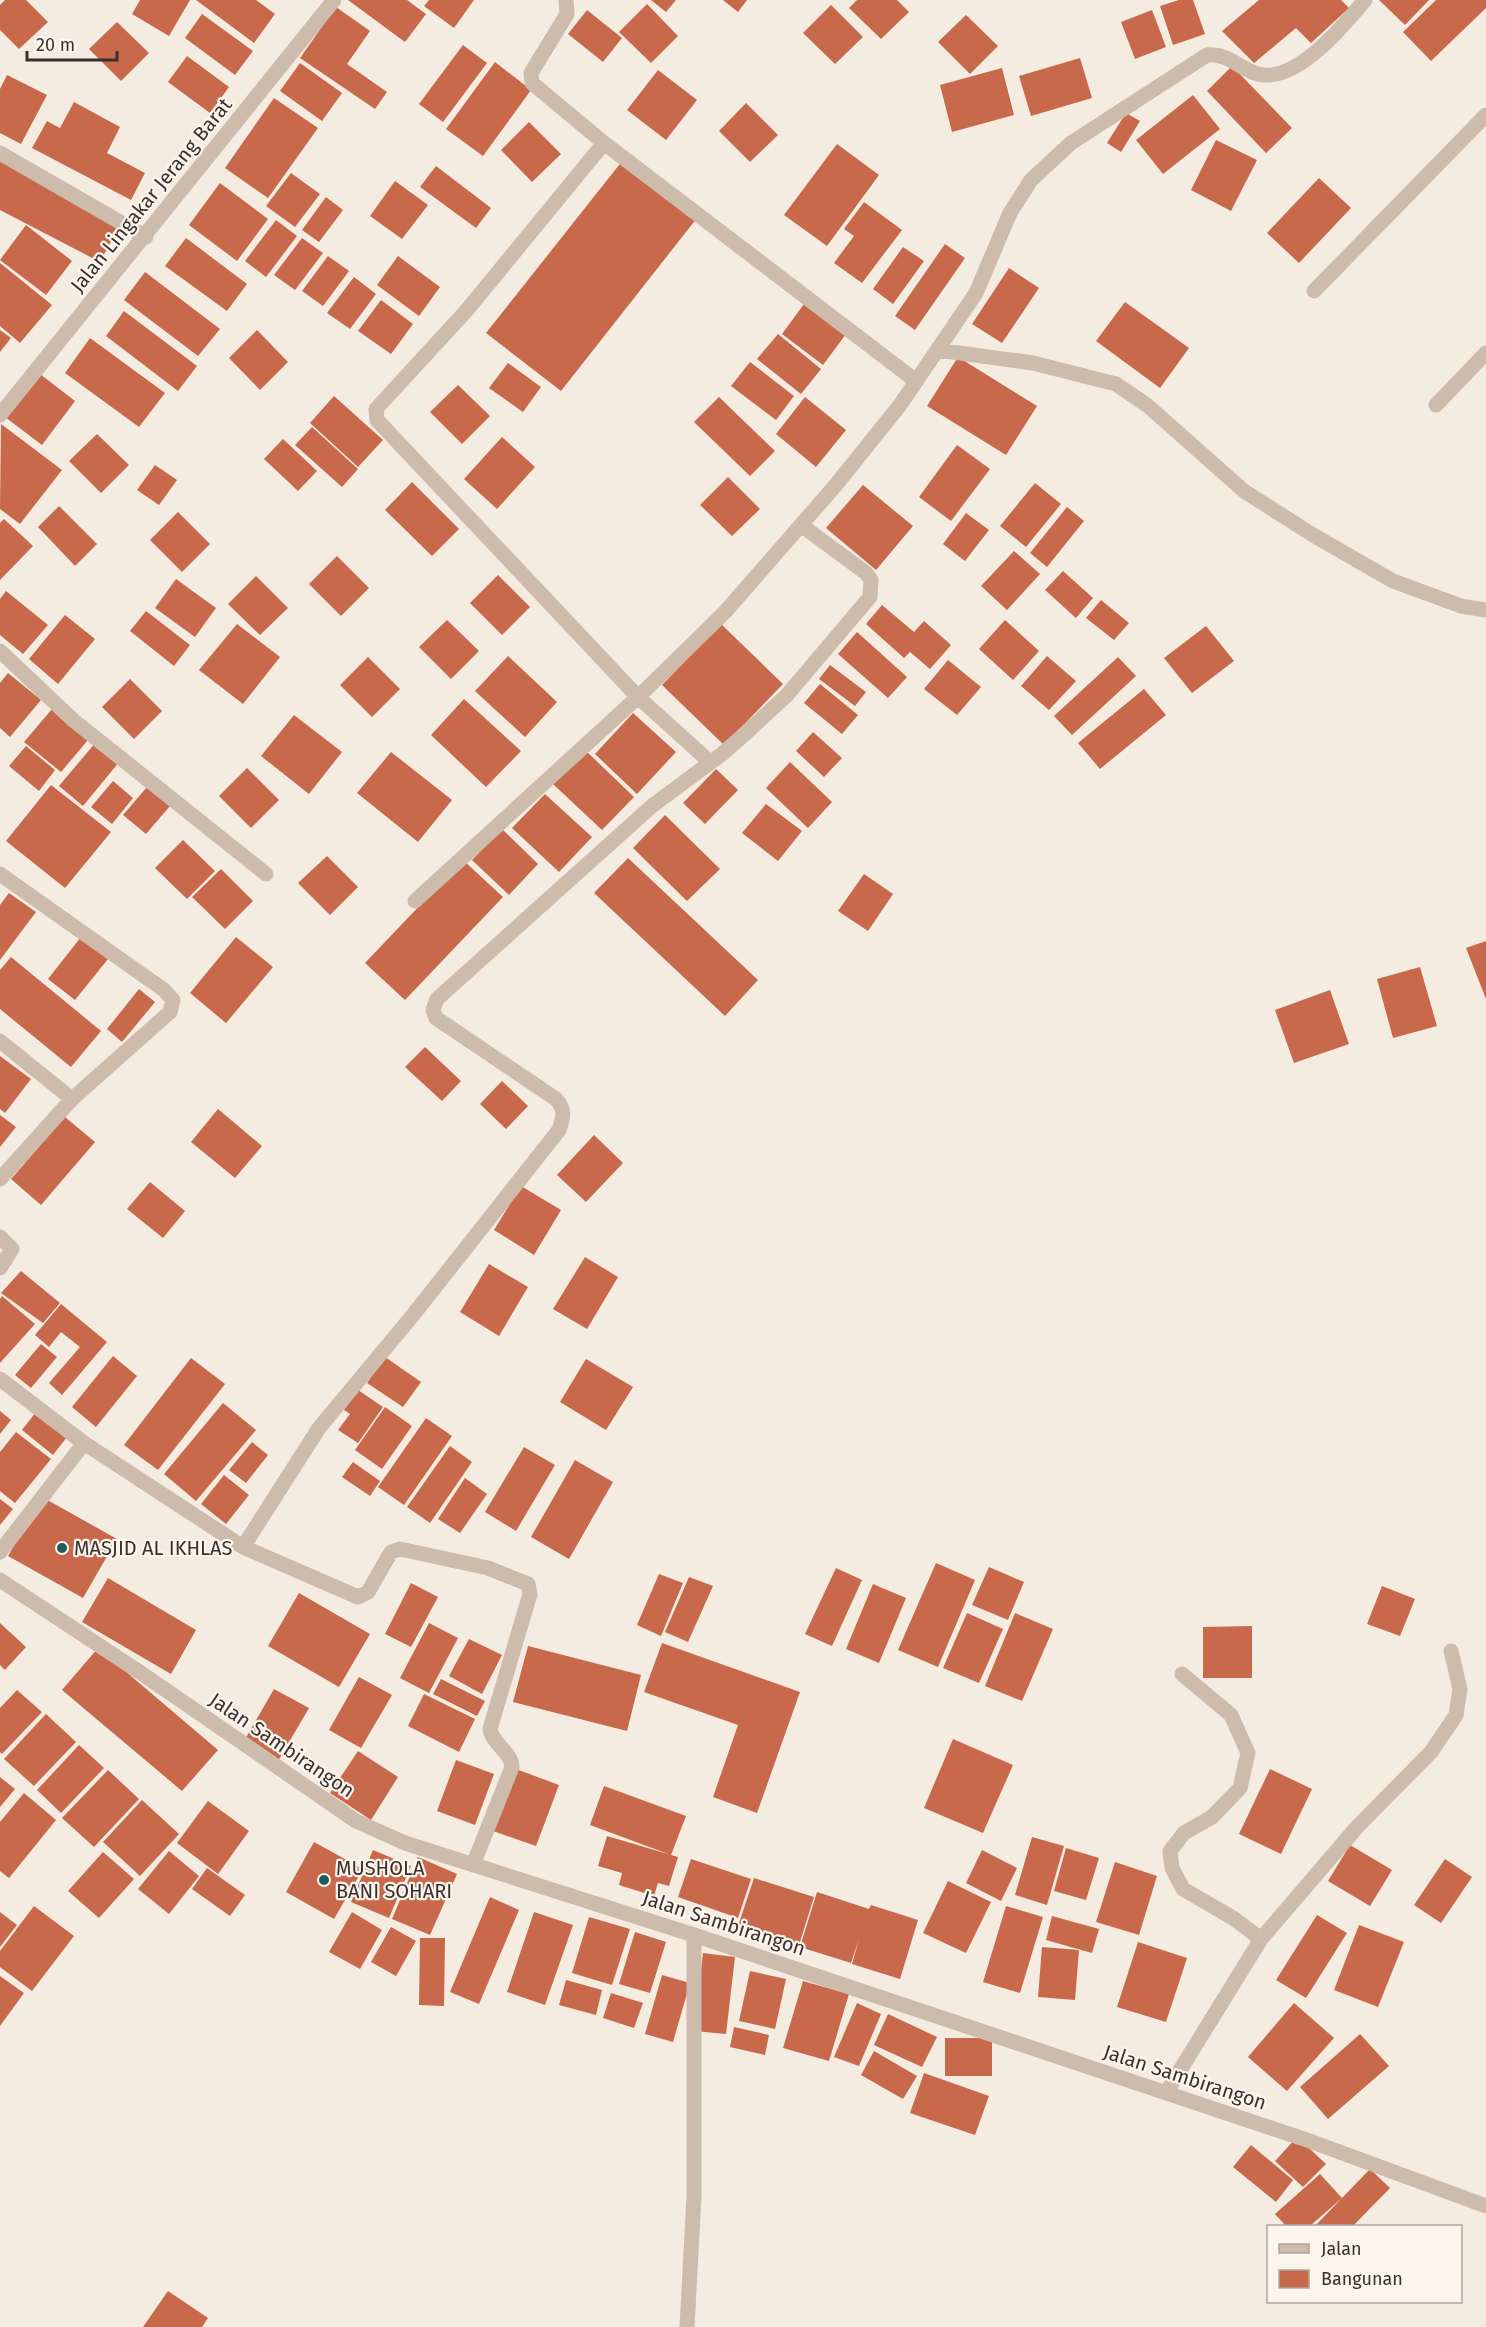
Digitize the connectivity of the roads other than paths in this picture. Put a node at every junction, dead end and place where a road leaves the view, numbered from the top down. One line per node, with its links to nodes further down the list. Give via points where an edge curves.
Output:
1 (334, 0): 7 (street, Jalan Lingakar Jerang Barat)
2 (567, 0): 5 (street, via 567,14 530,78)
3 (1365, 0): 9 (street, via 1335,36 1308,59 1285,70 1257,74 1220,54 1207,55 1071,143 1031,180 1019,197 976,293)
4 (1486, 115): 8 (street)
5 (604, 143): 11 (street); 17 (street, via 376,414 390,436)
6 (0, 153): 7 (street)
7 (146, 237): 13 (street, Jalan Lingakar Jerang Barat)
8 (1314, 291)
9 (938, 350): 11 (street); 15 (street, via 1033,363 1116,384 1148,406 1244,491 1313,535 1393,581 1461,606)
10 (1486, 353): 12 (street)
11 (916, 381): 14 (street)
12 (1436, 405)
13 (0, 415)
14 (801, 525): 17 (street, via 725,612); 18 (street, via 866,573 871,580 870,597 787,695)
15 (1486, 609)
16 (0, 651): 20 (street, via 73,720)
17 (638, 698): 18 (street); 21 (street)
18 (710, 762): 29 (street, via 652,806 437,999 433,1010 436,1018 556,1099 562,1105 563,1120 473,1241 319,1428)
19 (0, 874): 23 (street, via 173,1000 170,1012)
20 (266, 874)
21 (415, 901)
22 (0, 1041): 23 (street)
23 (72, 1099): 24 (street)
24 (0, 1179)
25 (0, 1237): 26 (street, via 12,1249)
26 (0, 1268)
27 (0, 1379): 28 (street)
28 (84, 1443): 29 (street); 30 (street)
29 (243, 1547): 34 (street, via 358,1597 368,1592 391,1552 400,1549 488,1568 528,1584 530,1594 490,1729 512,1767)
30 (0, 1552)
31 (0, 1580): 34 (street, Jalan Sambirangon, via 356,1821 405,1843)
32 (1451, 1651): 36 (street, via 1460,1689 1456,1715 1431,1752 1358,1827)
33 (1182, 1674): 36 (street, via 1231,1715 1248,1753 1240,1788 1212,1816 1184,1833 1170,1851 1172,1868 1183,1889 1233,1918)
34 (473, 1865): 35 (street, Jalan Sambirangon)
35 (694, 1935): 37 (street, Jalan Sambirangon); 39 (street, via 694,2197)
36 (1261, 1940): 37 (street)
37 (1166, 2093): 38 (street, Jalan Sambirangon)
38 (1486, 2206)
39 (687, 2327)

